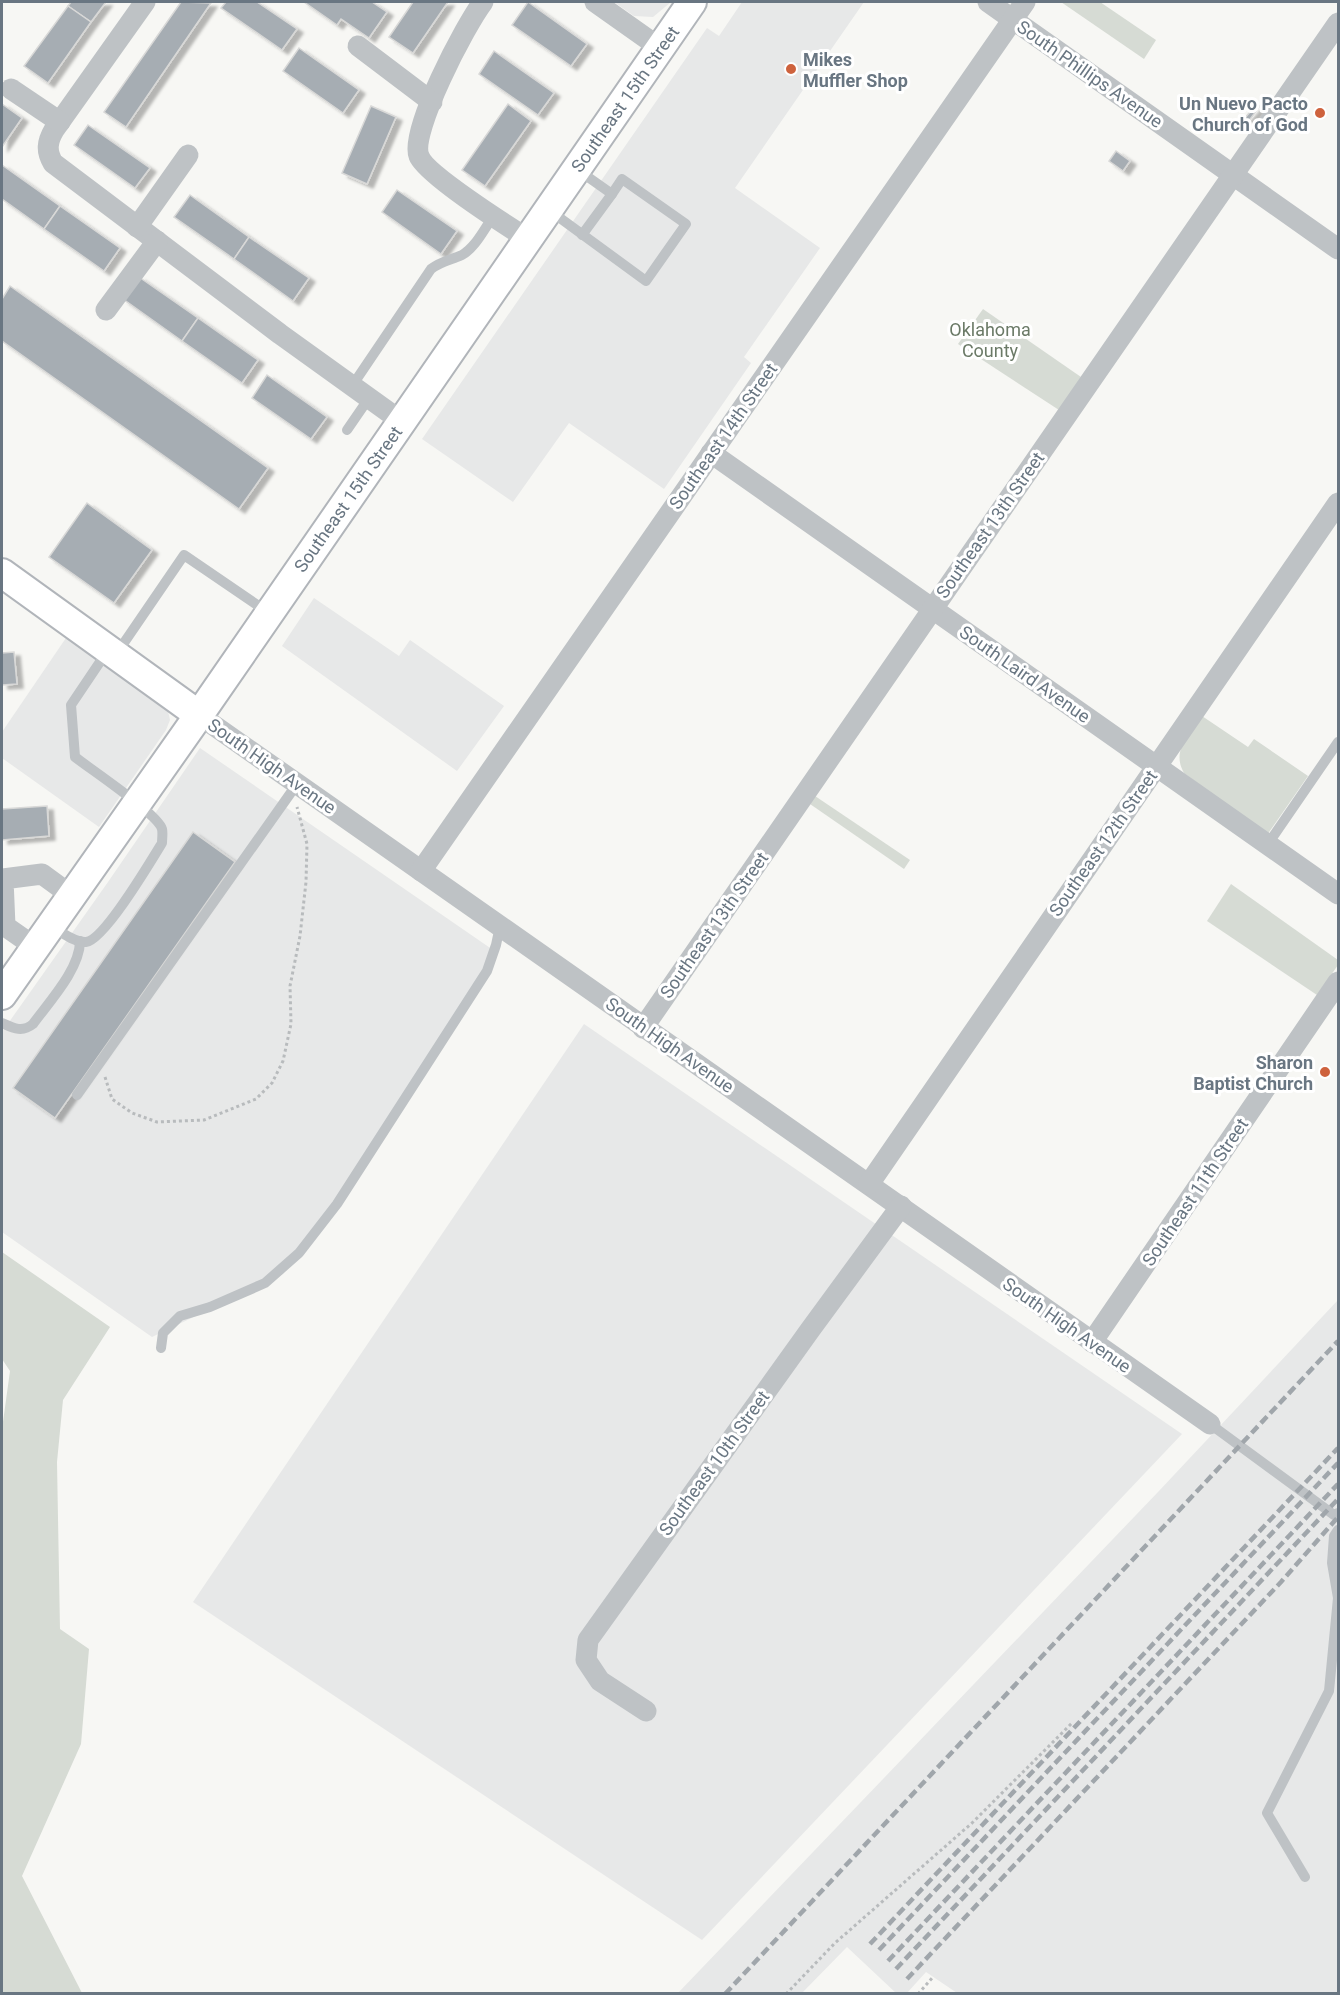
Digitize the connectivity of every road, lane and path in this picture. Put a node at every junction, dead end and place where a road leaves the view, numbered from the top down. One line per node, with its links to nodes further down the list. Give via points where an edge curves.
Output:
1 (145, 2): 13 (street)
2 (483, 2): 12 (street, via 452,54)
3 (595, 2): 10 (street)
4 (692, 2): 10 (main road, Southeast 15th Street)
5 (988, 2): 7 (street, South Phillips Avenue)
6 (1024, 2): 7 (street, Southeast 14th Street)
7 (1012, 19): 16 (street, South Phillips Avenue); 29 (street, Southeast 14th Street)
8 (1338, 23): 16 (street, Southeast 13th Street)
9 (358, 46): 12 (street)
10 (660, 48): 15 (main road, Southeast 15th Street)
11 (11, 88): 13 (street)
12 (432, 102): 19 (street, via 418,136 420,160)
13 (60, 122): 20 (street, via 48,144 53,163)
14 (189, 155): 20 (street)
15 (577, 169): 17 (lane); 18 (main road, Southeast 15th Street)
16 (1234, 175): 24 (street, South Phillips Avenue); 32 (street, Southeast 13th Street)
17 (612, 194): 21 (lane); 21 (lane, via 622,179 686,224 646,281)
18 (549, 210): 21 (lane); 22 (main road, Southeast 15th Street)
19 (493, 217): 22 (street); 26 (lane, via 471,248 431,269)
20 (138, 227): 23 (street)
21 (582, 235)
22 (528, 239): 27 (main road, Southeast 15th Street)
23 (157, 241): 25 (street); 26 (street)
24 (1338, 249)
25 (106, 310)
26 (360, 392): 27 (street); 28 (lane)
27 (402, 421): 33 (main road, Southeast 15th Street)
28 (346, 430)
29 (711, 453): 32 (street, South Laird Avenue); 41 (street, Southeast 14th Street)
30 (1338, 503): 37 (street, Southeast 12th Street)
31 (2, 573): 34 (main road, South High Avenue)
32 (932, 609): 37 (street, South Laird Avenue); 50 (street, Southeast 13th Street)
33 (269, 613): 34 (lane, via 184,555); 35 (main road, Southeast 15th Street)
34 (112, 652): 35 (main road, South High Avenue); 39 (lane, via 71,705 75,758)
35 (199, 715): 38 (street, South High Avenue); 39 (main road, Southeast 15th Street)
36 (1338, 742): 40 (lane)
37 (1156, 766): 40 (street, South Laird Avenue); 53 (street, Southeast 12th Street)
38 (294, 789): 41 (street, South High Avenue); 51 (path, via 307,843 306,882 290,986 291,1024 283,1061 272,1083 256,1099 204,1120 157,1122 132,1113 112,1099); 52 (lane)
39 (137, 803): 43 (main road, Southeast 15th Street); 46 (lane, via 159,822 162,843 96,938)
40 (1268, 844): 42 (street, South Laird Avenue)
41 (422, 871): 44 (street, South High Avenue)
42 (1338, 894)
43 (72, 896): 45 (main road, Southeast 15th Street); 45 (street, via 42,874 3,879 6,926)
44 (500, 926): 50 (street, South High Avenue); 56 (lane, via 487,971 337,1204 299,1253 265,1283 180,1316 163,1333)
45 (43, 937): 46 (lane); 48 (main road, Southeast 15th Street)
46 (80, 941): 49 (lane, via 74,967 33,1024 18,1030)
47 (1338, 982): 55 (street, Southeast 11th Street)
48 (2, 995)
49 (2, 1023)
50 (643, 1028): 53 (street, South High Avenue)
51 (104, 1075)
52 (77, 1095)
53 (869, 1184): 54 (street, South High Avenue)
54 (901, 1206): 55 (street, South High Avenue); 60 (street, Southeast 10th Street, via 588,1640 586,1660 600,1681)
55 (1092, 1342): 57 (street, South High Avenue)
56 (160, 1348)
57 (1210, 1424): 58 (lane, South High Avenue, via 1334,1515)
58 (1338, 1513)
59 (1338, 1530): 62 (lane, via 1332,1563 1338,1598 1329,1691 1268,1813)
60 (646, 1712)
61 (1072, 1723): 64 (path, via 972,1823 836,1943)
62 (1305, 1877)
63 (933, 1977): 65 (path)
64 (786, 1994)
65 (918, 1994)

